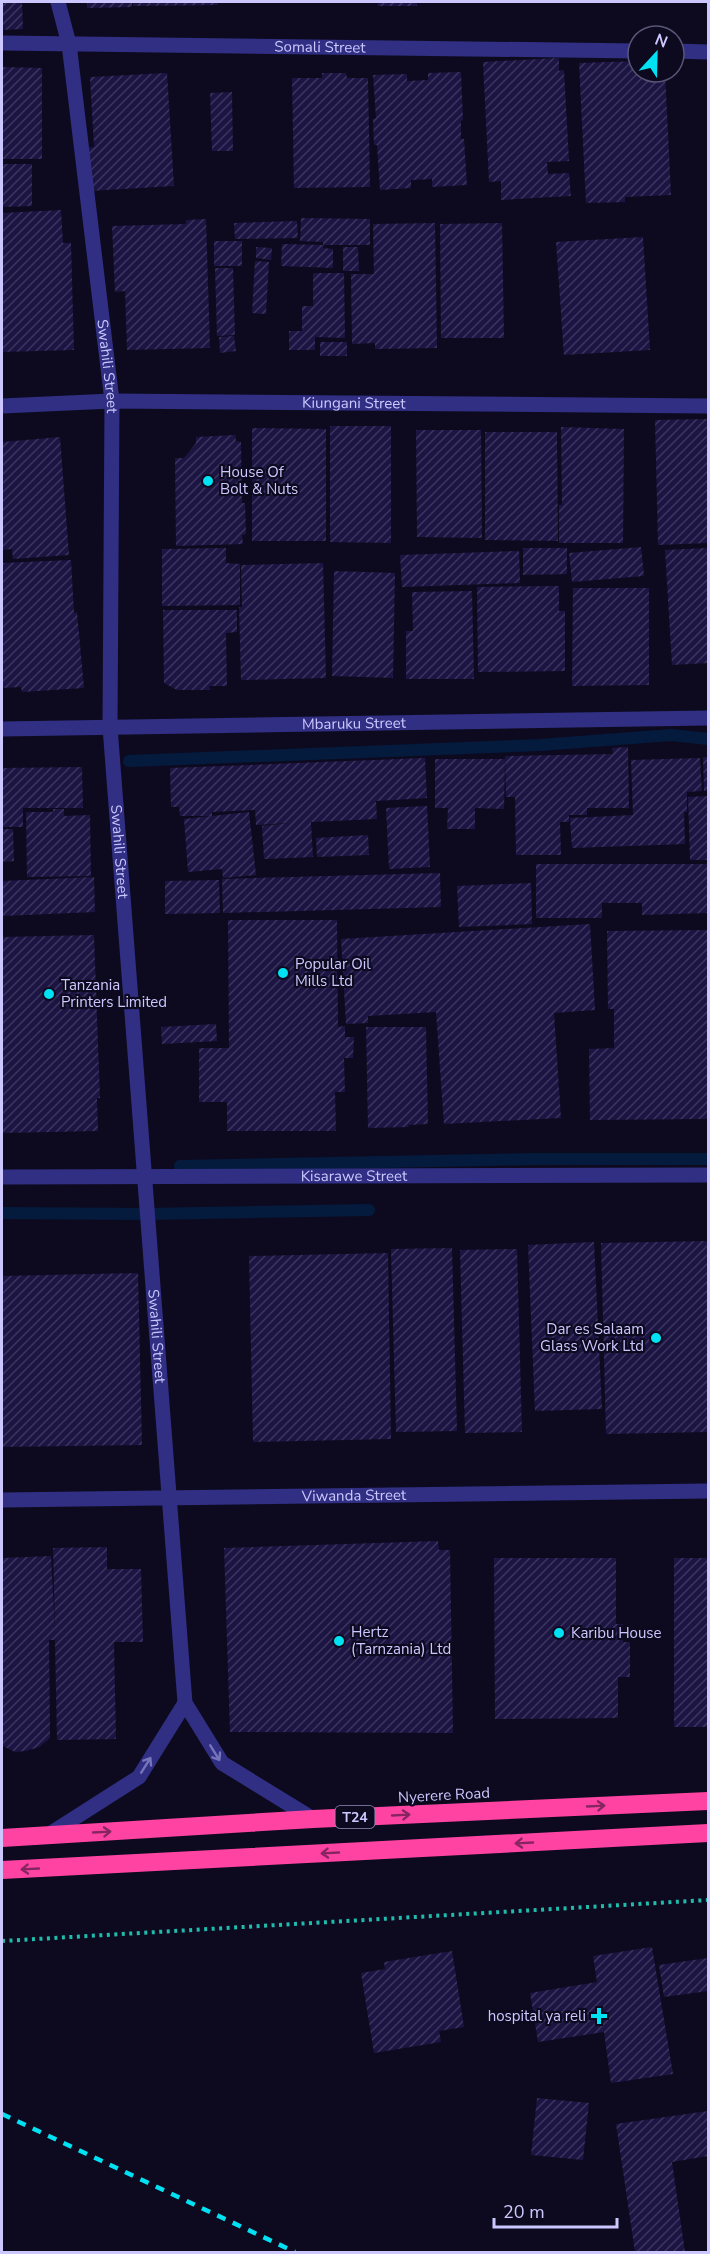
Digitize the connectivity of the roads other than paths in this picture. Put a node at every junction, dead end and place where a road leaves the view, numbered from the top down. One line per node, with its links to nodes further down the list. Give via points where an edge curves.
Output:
1 (58, 2): 3 (street, Swahili Street)
2 (2, 43): 3 (street, Somali Street)
3 (69, 44): 4 (street, Somali Street); 7 (street, Swahili Street)
4 (626, 51)
5 (686, 51): 6 (street)
6 (708, 52)
7 (112, 401): 8 (street, Kiungani Street); 9 (street, Kiungani Street); 11 (street, Swahili Street)
8 (2, 406)
9 (708, 406)
10 (708, 718): 11 (street, Mbaruku Street)
11 (110, 728): 12 (street, Mbaruku Street); 14 (street, Swahili Street)
12 (2, 729)
13 (708, 1175): 14 (street, Kisarawe Street)
14 (145, 1176): 15 (street, Kisarawe Street); 17 (street, Swahili Street)
15 (2, 1177)
16 (708, 1491): 17 (street, Viwanda Street)
17 (169, 1498): 18 (street, Viwanda Street); 19 (street, Swahili Street)
18 (2, 1500)
19 (185, 1703): 21 (street, Swahili Street, one-way to 21, via 222,1763); 23 (street, one-way to 19, via 139,1777)
20 (703, 1800): 21 (highway, Nyerere Road / T24, one-way to 20)
21 (313, 1819): 23 (highway, Nyerere Road / T24, one-way to 21)
22 (708, 1833): 25 (highway, one-way to 25)
23 (48, 1835): 24 (highway, Nyerere Road / T24)
24 (2, 1838)
25 (2, 1870)

